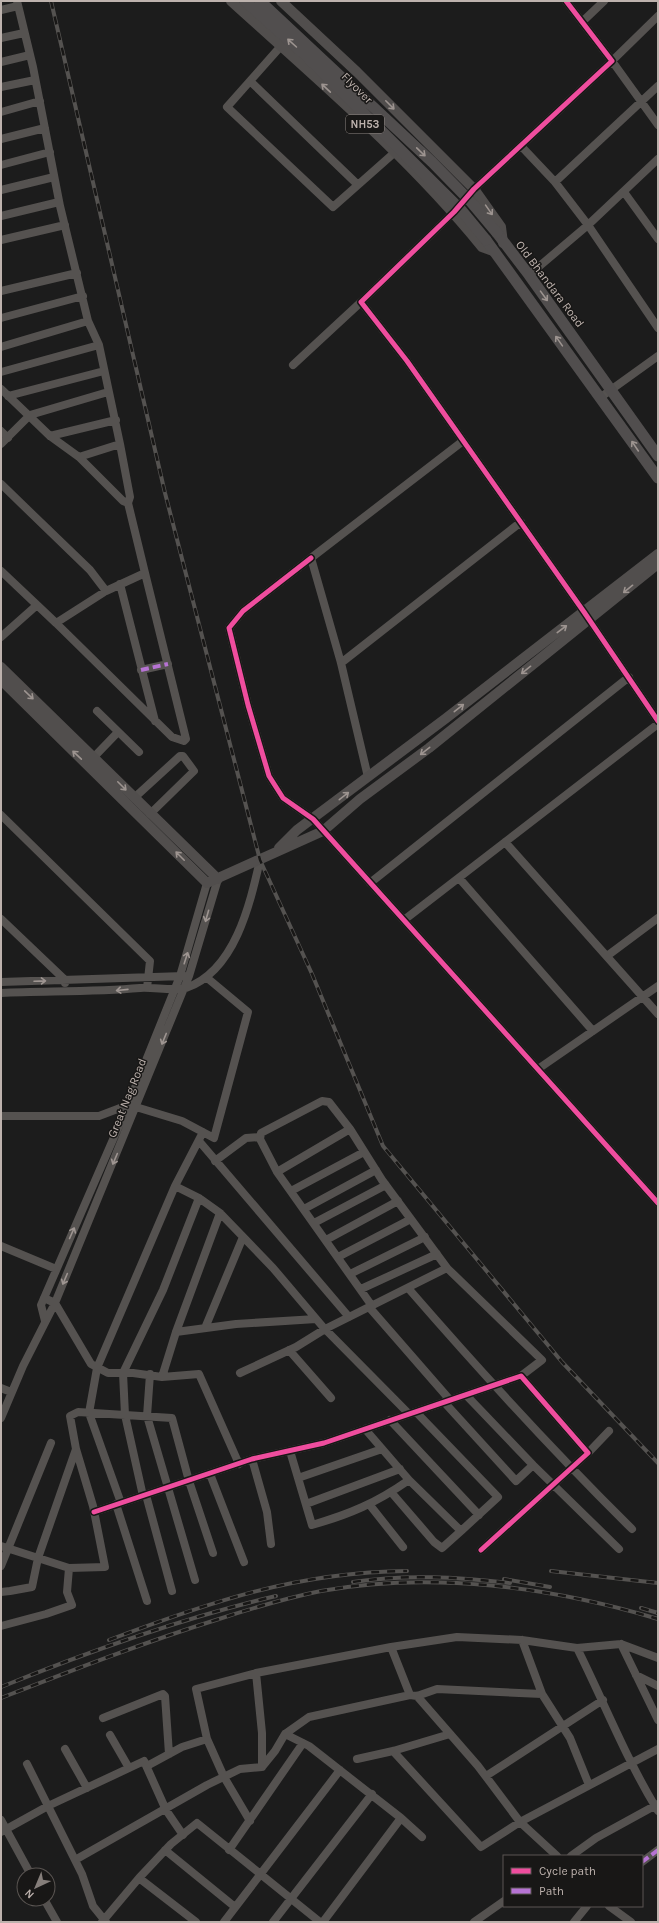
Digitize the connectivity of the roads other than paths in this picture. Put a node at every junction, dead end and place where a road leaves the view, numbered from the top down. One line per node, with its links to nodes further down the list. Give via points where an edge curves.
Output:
1 (230, 1): 13 (main road, NH53)
2 (245, 1): 46 (highway, Flyover / NH53, one-way to 2, bridge, via 457,205 303,53)
3 (260, 1): 45 (highway, Flyover, one-way to 45, bridge, via 432,162 471,202)
4 (281, 1): 35 (main road, Old Bhandara Road / NH53, one-way to 35, via 357,72)
5 (566, 1): 10 (street)
6 (604, 1): 10 (street)
7 (17, 3): 8 (street); 11 (street)
8 (1, 10)
9 (658, 16): 15 (street)
10 (582, 22): 15 (street)
11 (24, 33): 12 (street); 14 (street)
12 (1, 38)
13 (281, 46): 18 (street); 29 (main road, NH53, one-way to 13)
14 (30, 55): 16 (street); 17 (street)
15 (612, 61): 22 (street); 27 (street)
16 (1, 62)
17 (36, 80): 20 (street); 21 (street)
18 (250, 81): 34 (street); 34 (street, via 227,107 333,207)
19 (658, 86): 22 (street)
20 (1, 88)
21 (40, 101): 23 (street); 25 (street)
22 (642, 101): 24 (street); 33 (street)
23 (1, 112)
24 (658, 125)
25 (45, 128): 26 (street); 28 (street)
26 (1, 139)
27 (521, 146): 33 (street); 35 (street)
28 (50, 152): 31 (street); 32 (street)
29 (394, 153): 34 (street); 39 (main road, NH53)
30 (658, 159): 37 (street)
31 (1, 165)
32 (54, 177): 36 (street); 38 (street)
33 (555, 182): 42 (street)
34 (357, 184)
35 (474, 189): 39 (street); 45 (main road, Old Bhandara Road / NH53, one-way to 45, via 501,227)
36 (1, 190)
37 (624, 192): 42 (street); 43 (street)
38 (59, 202): 40 (street); 41 (street)
39 (454, 212): 46 (main road, NH53, via 482,247); 51 (street)
40 (1, 216)
41 (65, 225): 44 (street); 47 (street)
42 (588, 225): 48 (street); 54 (street)
43 (658, 239)
44 (1, 240)
45 (503, 243): 48 (highway, Old Bhandara Road / NH53)
46 (493, 251): 65 (highway, NH53, one-way to 46)
47 (77, 273): 49 (street); 50 (street)
48 (529, 275): 62 (highway, Old Bhandara Road / NH53, one-way to 62)
49 (1, 291)
50 (82, 296): 52 (street); 53 (street)
51 (361, 302): 58 (street); 71 (street, via 407,361)
52 (1, 318)
53 (88, 321): 55 (street); 56 (street)
54 (658, 328)
55 (99, 345): 59 (street); 60 (street)
56 (1, 347)
57 (658, 356): 62 (street)
58 (293, 364)
59 (104, 371): 63 (street); 64 (street)
60 (1, 372)
61 (1, 389): 64 (street)
62 (610, 390): 65 (street); 74 (highway, Old Bhandara Road / NH53)
63 (108, 392): 66 (street); 67 (street)
64 (8, 396): 66 (street)
65 (601, 397): 76 (highway, NH53, one-way to 65)
66 (30, 415): 69 (street); 70 (street)
67 (116, 420): 69 (street); 73 (street)
68 (1, 431): 70 (street)
69 (50, 436): 75 (street)
70 (8, 438): 72 (street)
71 (463, 441): 79 (street); 81 (street)
72 (1, 444)
73 (120, 444): 75 (street); 78 (street, via 130,497)
74 (658, 456)
75 (78, 457): 78 (street)
76 (658, 478)
77 (1, 484): 86 (street, via 90,570)
78 (128, 503): 84 (street)
79 (521, 522): 88 (street); 91 (street)
80 (658, 554): 88 (main road)
81 (311, 558): 91 (street); 108 (street, via 243,611 229,628 269,776 283,798)
82 (658, 564): 88 (main road, one-way to 88)
83 (1, 571): 87 (street)
84 (145, 573): 85 (street); 92 (street)
85 (120, 584): 86 (street); 94 (street, via 141,661)
86 (106, 591): 89 (street)
87 (37, 605): 89 (street); 90 (street)
88 (587, 616): 95 (street); 104 (main road, one-way to 88); 109 (main road, one-way to 109, via 429,748 360,799)
89 (56, 622): 99 (street)
90 (1, 637)
91 (341, 663): 104 (street)
92 (168, 664): 94 (street); 99 (street, via 186,739 176,740)
93 (1, 668): 103 (main road, one-way to 103)
94 (141, 670): 99 (street)
95 (629, 678): 98 (street); 115 (street)
96 (1, 680): 116 (main road, one-way to 96)
97 (97, 712): 101 (street)
98 (658, 721)
99 (155, 722)
100 (658, 724): 110 (street)
101 (118, 732): 102 (street); 103 (street)
102 (139, 752)
103 (93, 758): 105 (main road, one-way to 105)
104 (368, 777): 108 (main road, one-way to 104)
105 (134, 798): 107 (main road); 107 (street, via 183,756 194,771)
106 (1, 814): 121 (street, via 150,961)
107 (150, 814): 114 (main road)
108 (313, 819): 109 (street); 111 (main road, via 297,830)
109 (323, 831): 111 (main road); 115 (street)
110 (505, 842): 113 (street); 120 (street)
111 (276, 852): 112 (main road)
112 (260, 860): 114 (main road); 124 (street, via 246,915 222,961)
113 (459, 878): 119 (street); 135 (street)
114 (218, 879): 116 (main road); 123 (street, Great Nag Road, one-way to 123)
115 (370, 883): 119 (street)
116 (207, 884): 122 (street, one-way to 116)
117 (658, 918): 120 (street)
118 (1, 919): 125 (street)
119 (404, 920): 136 (street)
120 (607, 956): 133 (street)
121 (149, 976): 122 (street); 125 (street); 128 (street)
122 (180, 976): 123 (street); 129 (street)
123 (190, 976): 124 (street); 130 (street, Great Nag Road)
124 (204, 979): 130 (street); 141 (street, via 248,1012 214,1138)
125 (65, 980): 126 (street, one-way to 125); 131 (street)
126 (1, 982)
127 (658, 986): 133 (street)
128 (147, 988): 129 (street); 131 (street, one-way to 131)
129 (175, 988): 130 (street); 137 (street)
130 (184, 988): 138 (street, Great Nag Road, one-way to 138)
131 (67, 991): 132 (street)
132 (1, 993)
133 (642, 996): 134 (street); 135 (street)
134 (658, 1014)
135 (593, 1031): 136 (street)
136 (538, 1069): 153 (street)
137 (128, 1105): 139 (street, via 99,1116); 165 (street, one-way to 137)
138 (136, 1107): 141 (street, via 182,1121); 170 (street, Great Nag Road, one-way to 170)
139 (1, 1116)
140 (350, 1129): 142 (street, via 329,1102 322,1101 261,1133); 144 (street); 147 (street)
141 (203, 1132): 143 (street)
142 (260, 1137): 145 (street, via 246,1138); 147 (street)
143 (199, 1141): 145 (street); 149 (street)
144 (364, 1152): 146 (street); 150 (street)
145 (215, 1161): 172 (street)
146 (376, 1170): 148 (street); 154 (street)
147 (278, 1172): 150 (street)
148 (386, 1185): 152 (street); 157 (street)
149 (175, 1186): 151 (street); 179 (street)
150 (291, 1191): 154 (street)
151 (199, 1198): 155 (street); 180 (street, via 163,1290)
152 (398, 1201): 156 (street); 160 (street)
153 (658, 1203)
154 (304, 1209): 157 (street)
155 (220, 1213): 158 (street); 177 (street)
156 (411, 1219): 159 (street); 163 (street)
157 (314, 1223): 160 (street)
158 (243, 1237): 173 (street); 175 (street)
159 (425, 1237): 162 (street); 166 (street)
160 (326, 1240): 163 (street)
161 (1, 1246): 165 (street)
162 (437, 1254): 164 (street); 168 (street)
163 (338, 1257): 166 (street)
164 (447, 1268): 167 (street); 183 (street, via 542,1360)
165 (56, 1269): 169 (street)
166 (350, 1274): 168 (street)
167 (408, 1288): 171 (street); 185 (street)
168 (361, 1289): 171 (street)
169 (44, 1298): 170 (street); 174 (street, via 41,1305)
170 (55, 1303): 174 (street, Great Nag Road); 179 (street, via 91,1364)
171 (371, 1307): 172 (street); 190 (street)
172 (349, 1317): 176 (street)
173 (316, 1319): 175 (street); 176 (street)
174 (45, 1321): 187 (street, Great Nag Road)
175 (205, 1328): 177 (street)
176 (325, 1330): 178 (street); 192 (street)
177 (176, 1332): 184 (street)
178 (289, 1350): 181 (street); 189 (street)
179 (97, 1368): 180 (street, via 108,1373); 191 (street)
180 (123, 1373): 182 (street); 194 (street)
181 (240, 1373)
182 (150, 1374): 184 (street); 195 (street)
183 (521, 1376): 185 (street); 203 (street)
184 (162, 1377): 205 (street, via 199,1374)
185 (493, 1386): 188 (street); 208 (street)
186 (1, 1388): 187 (street)
187 (11, 1392): 193 (street)
188 (466, 1395): 190 (street); 206 (street)
189 (330, 1398)
190 (447, 1401): 192 (street); 206 (street, via 516,1481)
191 (89, 1412): 194 (street); 200 (street, via 78,1412 70,1416); 217 (street)
192 (412, 1413): 196 (street); 221 (street, via 498,1497)
193 (1, 1415)
194 (125, 1415): 195 (street); 216 (street)
195 (148, 1416): 212 (street, via 172,1418); 214 (street)
196 (390, 1420): 197 (street); 221 (street)
197 (365, 1429): 201 (street); 202 (street)
198 (609, 1431): 203 (street)
199 (51, 1443): 225 (street, via 33,1491)
200 (76, 1449): 220 (street); 230 (street)
201 (382, 1449): 207 (street); 210 (street)
202 (290, 1451): 204 (street); 210 (street)
203 (588, 1453): 208 (street)
204 (252, 1459): 205 (street); 224 (street, via 267,1512)
205 (239, 1464): 209 (street)
206 (533, 1465): 213 (street)
207 (400, 1469): 211 (street); 218 (street)
208 (571, 1469): 213 (street); 222 (street)
209 (210, 1474): 212 (street); 231 (street)
210 (298, 1478): 218 (street)
211 (408, 1480): 215 (street); 223 (street)
212 (189, 1481): 214 (street); 229 (street)
213 (554, 1484): 227 (street); 228 (street)
214 (167, 1488): 216 (street); 234 (street)
215 (391, 1492): 219 (street); 223 (street, via 442,1548)
216 (145, 1495): 217 (street); 235 (street)
217 (119, 1504): 220 (street); 237 (street)
218 (306, 1504): 219 (street, via 312,1525)
219 (369, 1504): 226 (street)
220 (94, 1512): 233 (street, via 105,1567)
221 (479, 1515): 223 (street)
222 (632, 1529)
223 (461, 1531)
224 (271, 1544)
225 (4, 1547): 230 (street); 232 (street)
226 (403, 1547)
227 (619, 1549)
228 (481, 1550)
229 (213, 1553)
230 (38, 1558): 233 (street); 236 (street, via 32,1586)
231 (244, 1562)
232 (1, 1566)
233 (69, 1568): 238 (street, via 67,1592 72,1605)
234 (195, 1580)
235 (172, 1591)
236 (1, 1592)
237 (147, 1601)
238 (1, 1626)
239 (522, 1640): 241 (street, via 457,1637); 242 (street); 247 (street)
240 (620, 1644): 242 (street); 243 (street); 245 (street)
241 (391, 1647): 244 (street); 248 (street)
242 (577, 1648): 249 (street)
243 (658, 1658)
244 (256, 1673): 256 (street, via 196,1690); 266 (street, via 262,1733)
245 (636, 1675): 246 (street); 251 (street)
246 (658, 1686)
247 (542, 1694): 248 (street, via 437,1690); 252 (street)
248 (414, 1695): 253 (street, via 309,1717); 254 (street)
249 (603, 1700): 252 (street); 263 (street)
250 (103, 1718): 261 (street, via 163,1694 167,1712)
251 (658, 1720)
252 (562, 1725): 269 (street); 271 (street)
253 (285, 1734): 257 (street); 266 (street)
254 (450, 1734): 260 (street); 269 (street)
255 (110, 1735): 267 (street)
256 (207, 1739): 261 (street); 270 (street)
257 (303, 1743): 268 (street); 279 (street)
258 (65, 1749): 272 (street)
259 (658, 1749): 263 (street)
260 (393, 1751): 262 (street); 280 (street, via 481,1847)
261 (169, 1754): 265 (street)
262 (357, 1759)
263 (630, 1763): 271 (street); 275 (street)
264 (27, 1764): 274 (street)
265 (147, 1766): 267 (street, via 144,1760); 276 (street)
266 (262, 1767): 270 (street, via 240,1769)
267 (129, 1768): 272 (street)
268 (340, 1770): 273 (street); 292 (street)
269 (486, 1776): 280 (street)
270 (224, 1777): 276 (street); 279 (street)
271 (589, 1785): 280 (street)
272 (86, 1788): 274 (street)
273 (372, 1794): 277 (street); 294 (street)
274 (48, 1806): 281 (street); 289 (street)
275 (657, 1807): 288 (street, via 596,1838)
276 (166, 1810): 282 (street); 289 (street)
277 (401, 1818): 283 (street); 306 (street)
278 (1, 1820): 281 (street)
279 (250, 1821): 285 (street)
280 (520, 1822): 287 (street)
281 (3, 1830): 291 (street)
282 (183, 1835): 284 (street); 285 (street, via 197,1823)
283 (422, 1837)
284 (165, 1850): 293 (street); 297 (street)
285 (229, 1850): 292 (street)
286 (658, 1850): 290 (street)
287 (556, 1855)
288 (572, 1855)
289 (75, 1860): 300 (street, via 93,1906)
290 (643, 1861)
291 (26, 1867)
292 (260, 1875): 294 (street); 297 (street)
293 (139, 1878): 300 (street); 302 (street)
294 (290, 1900): 304 (street); 305 (street)
295 (503, 1903): 307 (street)
296 (49, 1907): 301 (street)
297 (235, 1907): 303 (street)
298 (586, 1907): 308 (street)
299 (611, 1907): 309 (street)
300 (104, 1921)
301 (57, 1922)
302 (196, 1922)
303 (224, 1922)
304 (273, 1922)
305 (320, 1922)
306 (323, 1922)
307 (474, 1922)
308 (574, 1922)
309 (631, 1922)

